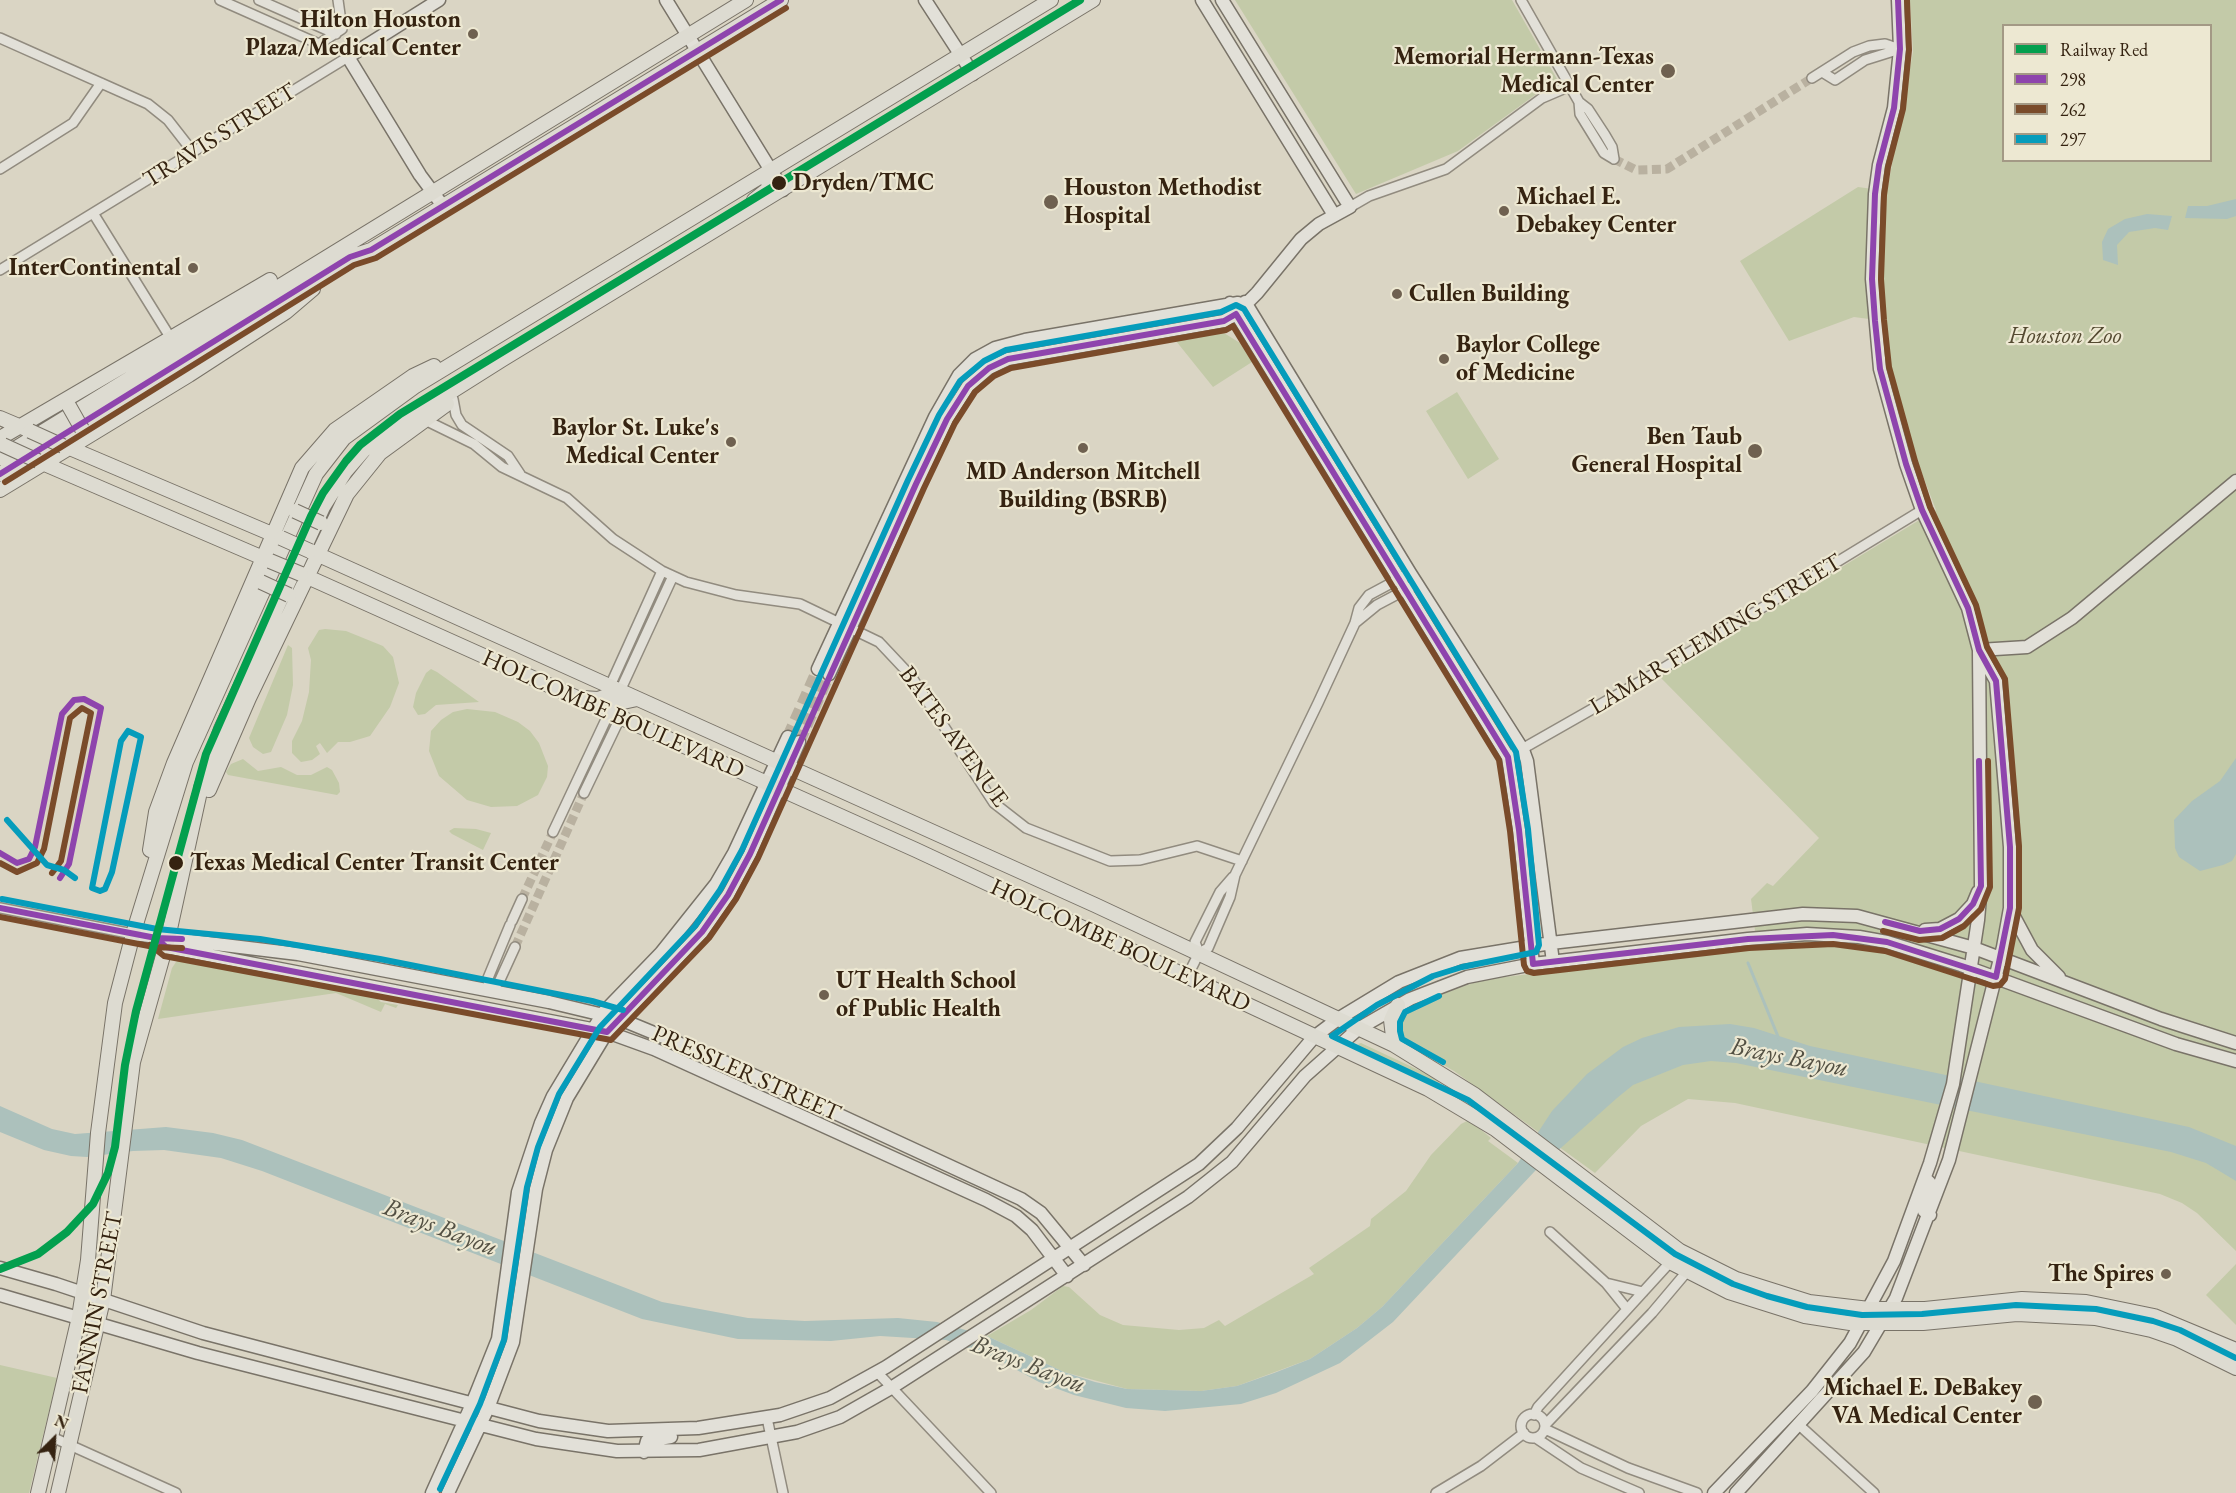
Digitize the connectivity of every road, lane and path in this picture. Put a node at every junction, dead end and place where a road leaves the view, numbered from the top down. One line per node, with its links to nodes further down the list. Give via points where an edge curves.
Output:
1 (220, 0): 16 (street, via 319,44)
2 (259, 0): 16 (street)
3 (338, 0): 16 (street, via 342,29)
4 (440, 0): 22 (street, TRAVIS STREET)
5 (666, 0): 17 (street)
6 (746, 0): 17 (main road)
7 (781, 0): 20 (main road)
8 (925, 0): 21 (street)
9 (1051, 0): 21 (main road, FANNIN STREET)
10 (1093, 0): 24 (main road, FANNIN STREET)
11 (1202, 0): 15 (street)
12 (1521, 0): 27 (street)
13 (1898, 0): 19 (street)
14 (1224, 3): 15 (street); 29 (street)
15 (1211, 15): 30 (street)
16 (336, 34)
17 (688, 36): 20 (street); 35 (main road)
18 (0, 38): 26 (street)
19 (1900, 49): 23 (street, via 1885,44 1869,46); 23 (street, via 1861,62 1835,80); 67 (street, via 1894,108 1875,194 1872,279 1880,369)
20 (698, 52): 33 (street); 36 (main road)
21 (960, 55): 24 (street); 33 (main road, FANNIN STREET)
22 (348, 57): 31 (street, TRAVIS STREET); 35 (street)
23 (1822, 72): 25 (street)
24 (973, 74): 34 (main road, FANNIN STREET)
25 (1812, 78)
26 (101, 83): 31 (street, via 159,111); 32 (street, via 73,123)
27 (1569, 86): 28 (street); 37 (street, via 1542,98 1446,169 1369,196)
28 (1578, 102): 28 (street, via 1580,114 1604,153 1614,159 1605,135 1588,109)
29 (1294, 117): 30 (street); 37 (street)
30 (1279, 125): 39 (street)
31 (193, 153): 38 (street, TRAVIS STREET)
32 (0, 169)
33 (770, 171): 34 (street); 40 (main road, FANNIN STREET); 41 (main road, via 770,184 763,195 713,226)
34 (783, 190): 41 (main road, FANNIN STREET)
35 (432, 192): 36 (street); 42 (main road)
36 (443, 206): 42 (main road, via 371,250)
37 (1350, 207): 39 (street)
38 (93, 213): 44 (street, TRAVIS STREET); 50 (street)
39 (1334, 215): 46 (street, via 1301,239)
40 (664, 235): 43 (main road, FANNIN STREET); 45 (main road, via 660,244 628,267)
41 (709, 235): 45 (main road, FANNIN STREET)
42 (346, 252): 50 (main road, via 321,252); 58 (main road, via 286,312); 59 (main road); 62 (main road)
43 (607, 269): 49 (main road, via 612,277 608,288 563,317); 51 (main road, FANNIN STREET)
44 (0, 270)
45 (630, 283): 49 (main road, FANNIN STREET)
46 (1245, 302): 47 (street); 48 (street); 76 (street)
47 (1230, 303): 48 (street); 81 (street, via 1025,340 995,348 975,359 959,375 935,417)
48 (1236, 314): 75 (street); 81 (street, via 1224,321 1039,351 1008,358 989,368 968,386 947,419)
49 (556, 327): 52 (main road, FANNIN STREET)
50 (170, 338): 54 (main road)
51 (490, 340): 66 (main road, via 412,376 335,430 302,468); 107 (main road, FANNIN STREET, via 360,425 344,438 316,474 186,762)
52 (503, 359): 53 (main road); 96 (main road, FANNIN STREET, via 381,436 364,450 332,490 221,729)
53 (453, 399): 56 (main road); 63 (street, BATES AVENUE, via 462,425 508,456)
54 (70, 401): 57 (main road); 58 (main road, bridge, via 82,429)
55 (0, 418): 57 (main road, HOLCOMBE BOULEVARD)
56 (425, 420): 63 (street, BATES AVENUE, via 474,444 502,467); 68 (main road, via 380,453)
57 (25, 429): 59 (main road); 60 (main road, HOLCOMBE BOULEVARD, bridge)
58 (99, 430): 60 (main road)
59 (1, 446): 61 (main road, HOLCOMBE BOULEVARD, bridge)
60 (66, 447): 61 (main road); 69 (main road, HOLCOMBE BOULEVARD)
61 (42, 462): 65 (main road); 71 (main road, HOLCOMBE BOULEVARD)
62 (0, 474)
63 (520, 474): 72 (street, BATES AVENUE, via 567,498 613,539)
64 (2236, 481): 82 (street, via 2072,618 2027,647)
65 (0, 490)
66 (286, 499): 68 (main road, bridge, via 295,511); 69 (main road)
67 (1922, 510): 82 (street, via 1968,608); 89 (street, LAMAR FLEMING STREET)
68 (327, 522): 70 (main road)
69 (277, 536): 70 (main road, HOLCOMBE BOULEVARD, bridge); 71 (main road)
70 (314, 553): 73 (main road); 84 (main road, HOLCOMBE BOULEVARD)
71 (266, 559): 73 (main road, HOLCOMBE BOULEVARD, bridge); 78 (main road)
72 (662, 571): 74 (street, BATES AVENUE); 84 (street)
73 (304, 576): 79 (main road); 85 (main road, HOLCOMBE BOULEVARD)
74 (673, 576): 81 (street, BATES AVENUE, via 736,595 800,604); 84 (street)
75 (1397, 579): 76 (street); 77 (street); 80 (street, via 1369,595 1359,608)
76 (1413, 579): 77 (street); 89 (street)
77 (1404, 590): 80 (street); 91 (street)
78 (246, 596): 79 (main road, bridge, via 261,582 290,595); 107 (main road, via 156,812)
79 (291, 615): 96 (main road)
80 (1355, 623): 101 (street)
81 (845, 626): 83 (street); 101 (street, BATES AVENUE, via 879,642 902,664 994,803 1026,828 1110,861 1140,860 1197,846)
82 (1979, 650): 103 (street); 106 (street, via 1996,681 2009,836)
83 (824, 671)
84 (615, 688): 85 (main road, via 598,699); 86 (main road, HOLCOMBE BOULEVARD)
85 (577, 698): 87 (main road, HOLCOMBE BOULEVARD)
86 (637, 699): 87 (main road, via 614,704); 93 (main road, HOLCOMBE BOULEVARD)
87 (615, 715): 90 (street); 92 (street); 94 (main road, HOLCOMBE BOULEVARD)
88 (794, 740): 93 (street)
89 (1523, 750): 91 (street, LAMAR FLEMING STREET); 112 (street)
90 (591, 753): 92 (street); 99 (street)
91 (1508, 757): 115 (street)
92 (602, 758): 97 (street)
93 (782, 764): 94 (street); 95 (street); 98 (main road, HOLCOMBE BOULEVARD)
94 (765, 784): 95 (main road, HOLCOMBE BOULEVARD); 110 (street, via 722,873)
95 (778, 790): 100 (main road, HOLCOMBE BOULEVARD); 114 (street, via 728,895)
96 (204, 793): 111 (main road, FANNIN STREET)
97 (584, 793)
98 (926, 829): 100 (main road); 118 (main road, HOLCOMBE BOULEVARD)
99 (553, 832)
100 (916, 850): 125 (main road, HOLCOMBE BOULEVARD)
101 (1242, 861): 102 (street)
102 (1235, 876): 118 (street, via 1208,948); 118 (street, via 1220,892 1195,942)
103 (1981, 885): 108 (street, via 1973,904 1959,919 1940,928); 116 (street)
104 (522, 899): 129 (street, via 488,978)
105 (0, 908): 109 (street, PRESSLER STREET)
106 (2010, 908): 119 (street); 127 (street, via 2032,950)
107 (140, 909): 109 (main road, FANNIN STREET)
108 (1920, 931): 112 (street, via 1865,917 1803,914); 116 (street)
109 (133, 934): 111 (street, PRESSLER STREET); 167 (main road, FANNIN STREET, via 115,1003)
110 (676, 935): 114 (street); 132 (street)
111 (163, 941): 117 (street, PRESSLER STREET); 122 (street, PRESSLER STREET); 169 (main road, FANNIN STREET, via 133,1062)
112 (1551, 943): 115 (street); 120 (street)
113 (515, 946): 129 (street, via 499,982)
114 (688, 946): 133 (street)
115 (1530, 946): 121 (street); 134 (street, via 1460,958 1430,968 1379,992)
116 (1974, 948): 119 (street); 124 (street)
117 (272, 950): 122 (street); 123 (street, PRESSLER STREET)
118 (1199, 953): 125 (street); 134 (main road, HOLCOMBE BOULEVARD)
119 (2001, 958): 126 (street); 127 (street)
120 (1553, 962): 121 (street); 124 (street, via 1806,934 1887,942)
121 (1533, 964): 130 (street, via 1467,977)
122 (269, 966): 128 (street, PRESSLER STREET)
123 (379, 968): 128 (street); 129 (street, PRESSLER STREET)
124 (1972, 969): 126 (street); 151 (street, via 1953,1084)
125 (1187, 977): 138 (main road, HOLCOMBE BOULEVARD)
126 (1996, 977): 142 (street, via 2176,1044); 154 (street, via 1970,1088)
127 (2067, 984): 139 (street)
128 (375, 985): 131 (street, PRESSLER STREET)
129 (489, 991): 131 (street); 132 (street, PRESSLER STREET)
130 (1398, 1005): 136 (street); 140 (main road, via 1391,1020)
131 (486, 1007): 135 (street, PRESSLER STREET)
132 (603, 1013): 133 (street, PRESSLER STREET); 135 (street)
133 (620, 1018): 137 (street); 143 (street, PRESSLER STREET)
134 (1338, 1019): 136 (main road, HOLCOMBE BOULEVARD); 138 (street)
135 (593, 1027): 137 (street, PRESSLER STREET); 146 (street)
136 (1358, 1029): 140 (main road, HOLCOMBE BOULEVARD); 141 (street)
137 (607, 1032): 144 (street, PRESSLER STREET); 147 (street)
138 (1314, 1037): 141 (main road, HOLCOMBE BOULEVARD); 156 (street, via 1217,1149)
139 (2236, 1043)
140 (1394, 1045): 157 (main road, HOLCOMBE BOULEVARD, via 1446,1075 1505,1117)
141 (1335, 1047): 160 (main road, HOLCOMBE BOULEVARD, via 1428,1089 1495,1129); 161 (street, via 1232,1162 1188,1197)
142 (2236, 1061)
143 (729, 1064): 144 (street); 145 (street, PRESSLER STREET)
144 (722, 1080): 149 (street, PRESSLER STREET)
145 (852, 1121): 148 (street, PRESSLER STREET); 149 (street)
146 (541, 1123): 147 (street); 187 (street, via 518,1192 498,1339)
147 (554, 1128): 188 (street, via 535,1195 513,1342)
148 (873, 1131): 150 (street); 152 (street, PRESSLER STREET)
149 (846, 1137): 150 (street, PRESSLER STREET)
150 (866, 1146): 153 (street, PRESSLER STREET)
151 (1925, 1178): 154 (street, via 1930,1190 1924,1211); 172 (street, via 1894,1261)
152 (993, 1184): 153 (street); 156 (street, PRESSLER STREET, via 1041,1213)
153 (986, 1200): 158 (street, PRESSLER STREET, via 1016,1216)
154 (1930, 1215): 173 (street)
155 (1550, 1232): 165 (street)
156 (1071, 1247): 158 (street); 161 (street, PRESSLER STREET)
157 (1680, 1251): 159 (main road, HOLCOMBE BOULEVARD); 160 (street)
158 (1054, 1258): 164 (street, PRESSLER STREET); 185 (street)
159 (1696, 1261): 163 (street); 172 (main road, HOLCOMBE BOULEVARD, via 1789,1297)
160 (1670, 1262): 163 (main road, HOLCOMBE BOULEVARD); 166 (street)
161 (1084, 1265): 164 (street)
162 (0, 1268): 167 (street)
163 (1687, 1272): 177 (main road, HOLCOMBE BOULEVARD, via 1764,1305); 194 (street)
164 (1067, 1276): 186 (street)
165 (1606, 1283): 166 (street); 171 (street)
166 (1643, 1292): 171 (street)
167 (83, 1293): 169 (street); 174 (main road, FANNIN STREET)
168 (0, 1295): 174 (street)
169 (103, 1300): 176 (main road, FANNIN STREET); 179 (street)
170 (2086, 1302): 173 (main road, HOLCOMBE BOULEVARD, via 2022,1299); 175 (main road); 180 (main road, HOLCOMBE BOULEVARD, via 2154,1316)
171 (1627, 1309): 189 (street)
172 (1869, 1309): 173 (main road, HOLCOMBE BOULEVARD); 177 (street)
173 (1890, 1310): 178 (street)
174 (79, 1317): 176 (street); 198 (main road, FANNIN STREET)
175 (2084, 1317): 178 (main road, HOLCOMBE BOULEVARD, via 2017,1314); 182 (main road, HOLCOMBE BOULEVARD, via 2151,1330)
176 (98, 1323): 183 (street); 201 (main road, FANNIN STREET)
177 (1861, 1324): 178 (main road, HOLCOMBE BOULEVARD); 214 (street, via 1812,1391)
178 (1883, 1324): 193 (street, via 1864,1352)
179 (243, 1344): 183 (street); 187 (street)
180 (2223, 1344): 181 (main road, HOLCOMBE BOULEVARD); 182 (main road)
181 (2236, 1350)
182 (2215, 1356): 184 (main road, HOLCOMBE BOULEVARD)
183 (239, 1363): 191 (street)
184 (2236, 1368)
185 (881, 1369): 186 (street); 190 (street, via 830,1398)
186 (891, 1388): 199 (street, via 840,1417); 210 (street)
187 (472, 1404): 188 (street); 191 (street)
188 (488, 1408): 192 (street); 196 (street)
189 (1534, 1415): 194 (street, via 1541,1418); 197 (street, via 1524,1419)
190 (767, 1418): 195 (street); 199 (street)
191 (465, 1421): 192 (street); 204 (street)
192 (480, 1425): 202 (street); 208 (street)
193 (1799, 1425): 215 (street); 216 (street)
194 (1545, 1427): 200 (street); 213 (street, via 1628,1468)
195 (698, 1428): 196 (street, via 628,1432); 203 (street, via 647,1441)
196 (588, 1429): 202 (street)
197 (1524, 1433): 200 (street); 211 (street, via 1481,1466)
198 (52, 1437): 201 (street); 205 (main road, FANNIN STREET)
199 (771, 1438): 203 (street, via 699,1450); 209 (street)
200 (1536, 1438): 212 (street, via 1581,1468)
201 (69, 1445): 206 (main road, FANNIN STREET); 207 (street)
202 (586, 1448): 203 (street)
203 (644, 1452)
204 (433, 1492)
205 (38, 1493)
206 (58, 1493)
207 (176, 1493)
208 (448, 1493)
209 (783, 1493)
210 (991, 1493)
211 (1436, 1493)
212 (1639, 1493)
213 (1696, 1493)
214 (1714, 1493)
215 (1736, 1493)
216 (1874, 1493)

